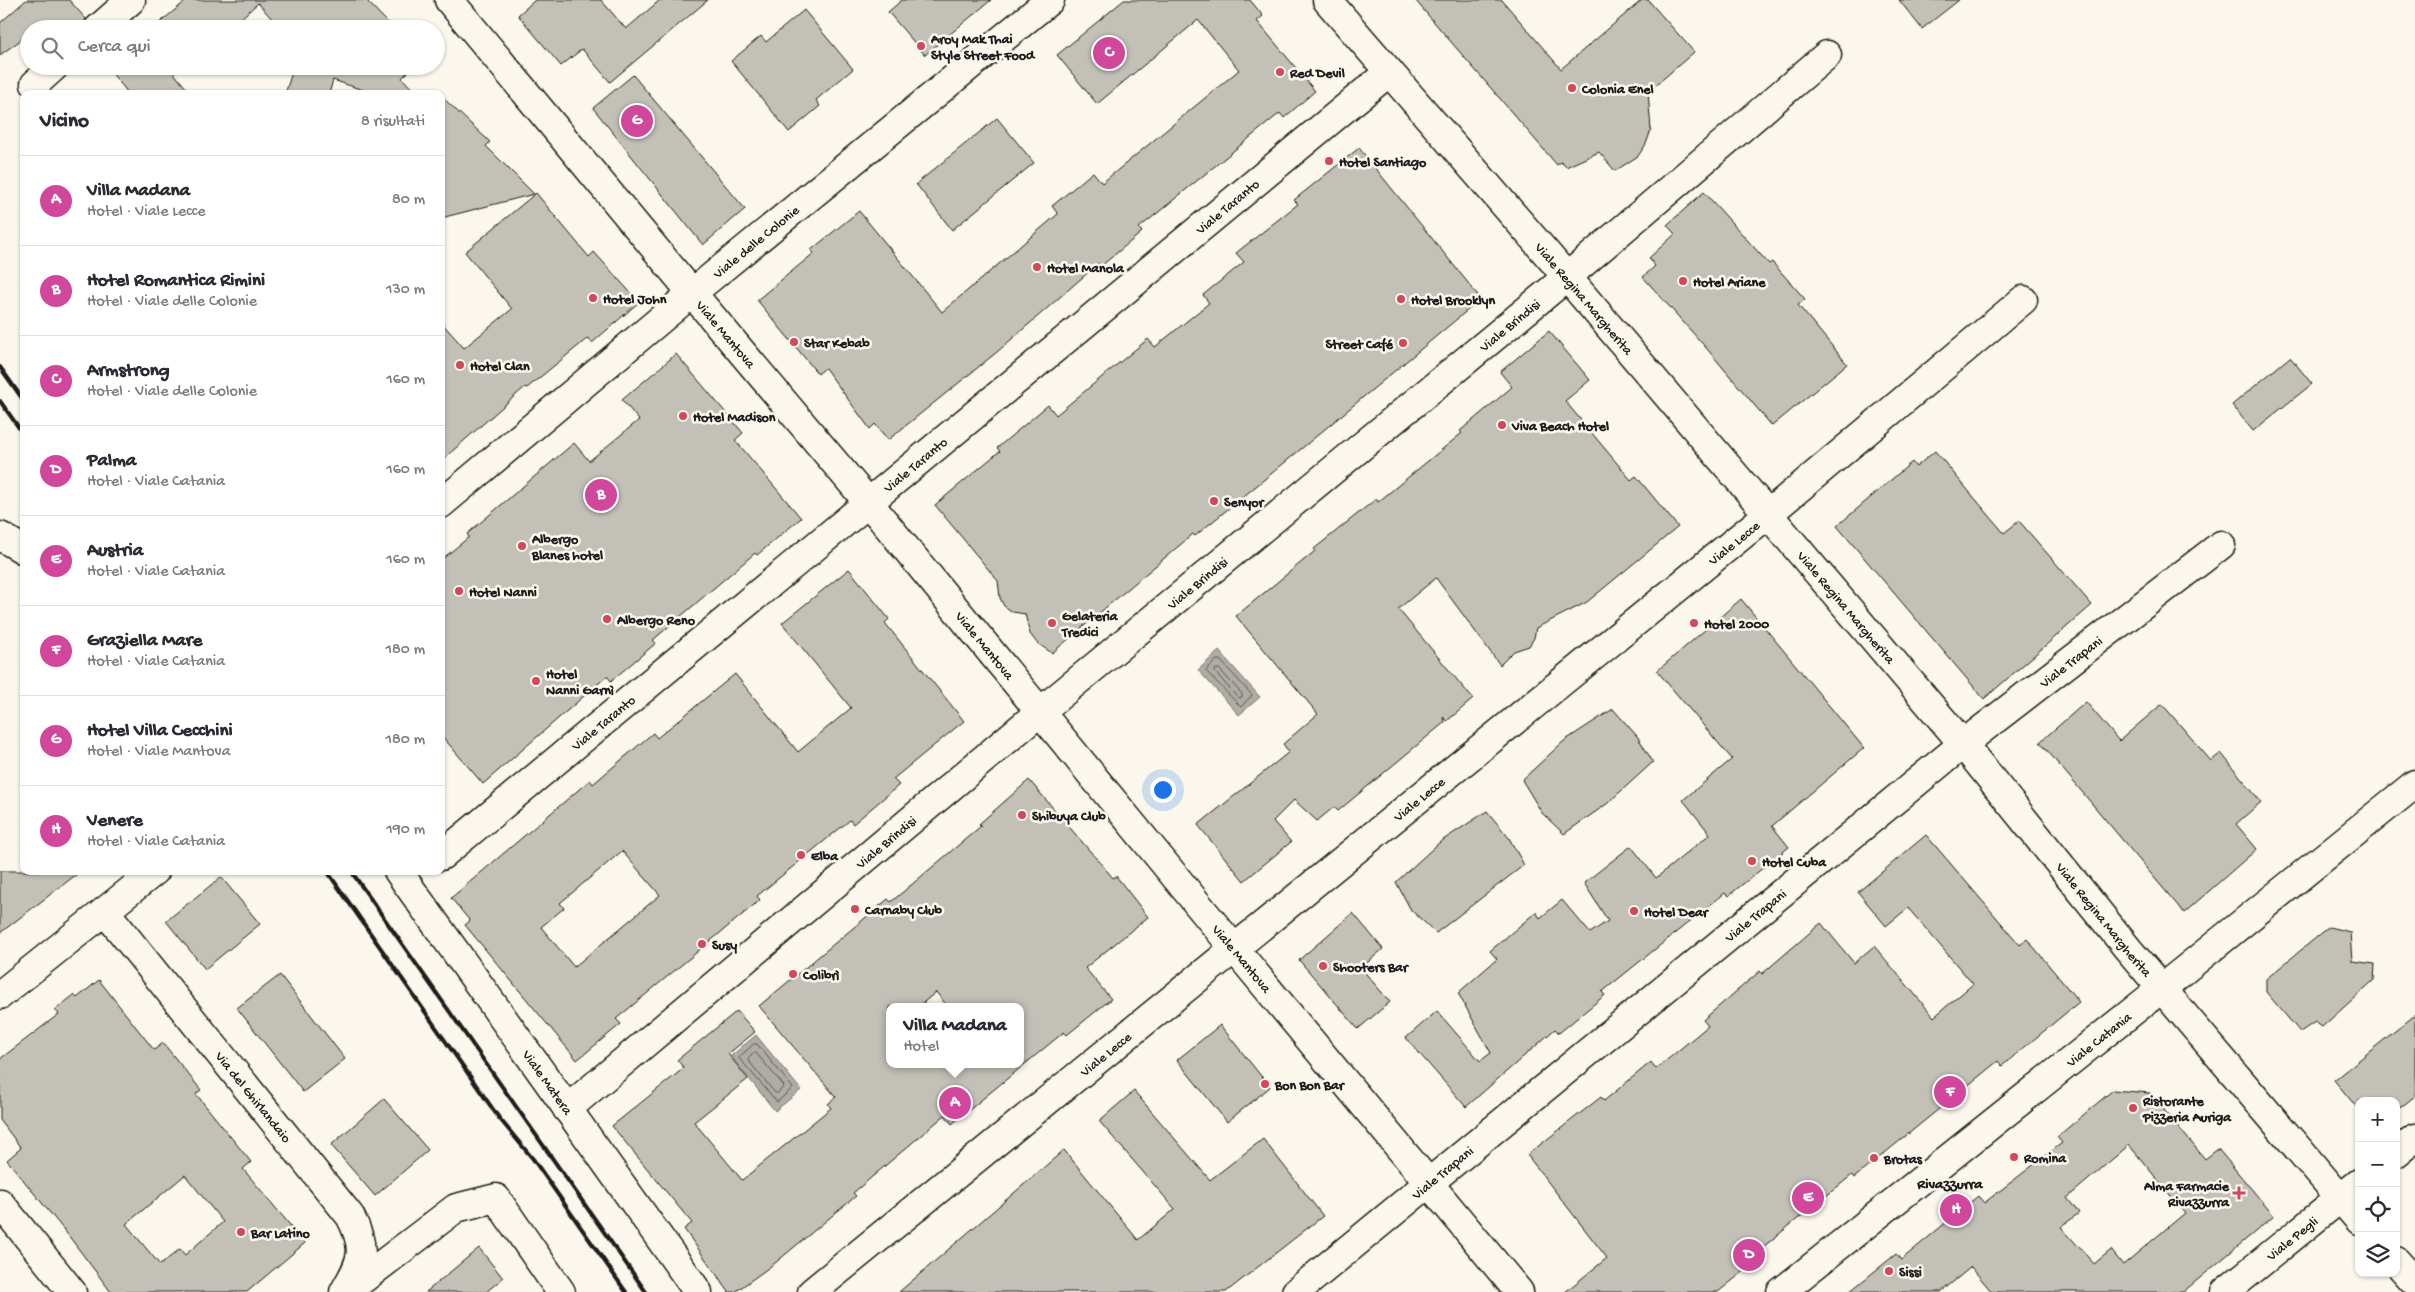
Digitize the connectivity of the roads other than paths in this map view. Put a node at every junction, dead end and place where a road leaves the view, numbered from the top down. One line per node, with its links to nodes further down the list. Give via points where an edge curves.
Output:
1 (131, 0): 5 (street)
2 (449, 0): 11 (street, Viale Mantova)
3 (1050, 0): 11 (street, Viale delle Colonie)
4 (1326, 0): 7 (street, Viale Regina Margherita)
5 (108, 20)
6 (1827, 55): 10 (street, Viale Brindisi)
7 (1389, 72): 10 (street, Viale Regina Margherita); 14 (street, Viale Taranto)
8 (44, 75): 9 (street)
9 (34, 84)
10 (1567, 277): 15 (street, Viale Regina Margherita); 19 (street, Viale Brindisi)
11 (692, 293): 13 (street, Viale delle Colonie); 14 (street, Viale Mantova)
12 (2024, 300): 15 (street, Viale Lecce)
13 (445, 501)
14 (868, 502): 19 (street, Viale Mantova); 22 (street, Viale Taranto)
15 (1767, 515): 20 (street, Viale Regina Margherita); 26 (street, Viale Lecce)
16 (0, 536): 18 (street)
17 (2221, 546): 20 (street, Viale Trapani)
18 (20, 548)
19 (1041, 711): 26 (street, Viale Mantova); 29 (street, Viale Brindisi)
20 (1963, 744): 27 (street, Viale Regina Margherita); 32 (street, Viale Trapani)
21 (2415, 784): 27 (street, Viale Catania)
22 (445, 853)
23 (150, 875): 25 (street)
24 (410, 876): 29 (street, Viale Matera)
25 (105, 911): 28 (street); 39 (street, Via del Ghirlandaio, via 350,1216 360,1235 361,1253)
26 (1235, 948): 32 (street, Viale Mantova); 42 (street, Viale Lecce)
27 (2162, 988): 33 (street, Viale Regina Margherita); 45 (street, Viale Catania)
28 (0, 995)
29 (567, 1110): 41 (street, Viale Matera)
30 (2415, 1138): 31 (street)
31 (2400, 1150)
32 (1429, 1182): 43 (street, Viale Trapani); 44 (street, Viale Mantova)
33 (2349, 1191): 35 (street, Viale Regina Margherita); 46 (street, Viale Pegli)
34 (0, 1203): 38 (street)
35 (2355, 1208)
36 (2400, 1265): 37 (street)
37 (2415, 1282)
38 (72, 1292)
39 (345, 1292): 40 (street, via 456,1208 496,1198)
40 (561, 1292)
41 (698, 1292)
42 (812, 1292)
43 (1296, 1292)
44 (1519, 1292)
45 (1782, 1292)
46 (2225, 1292)

